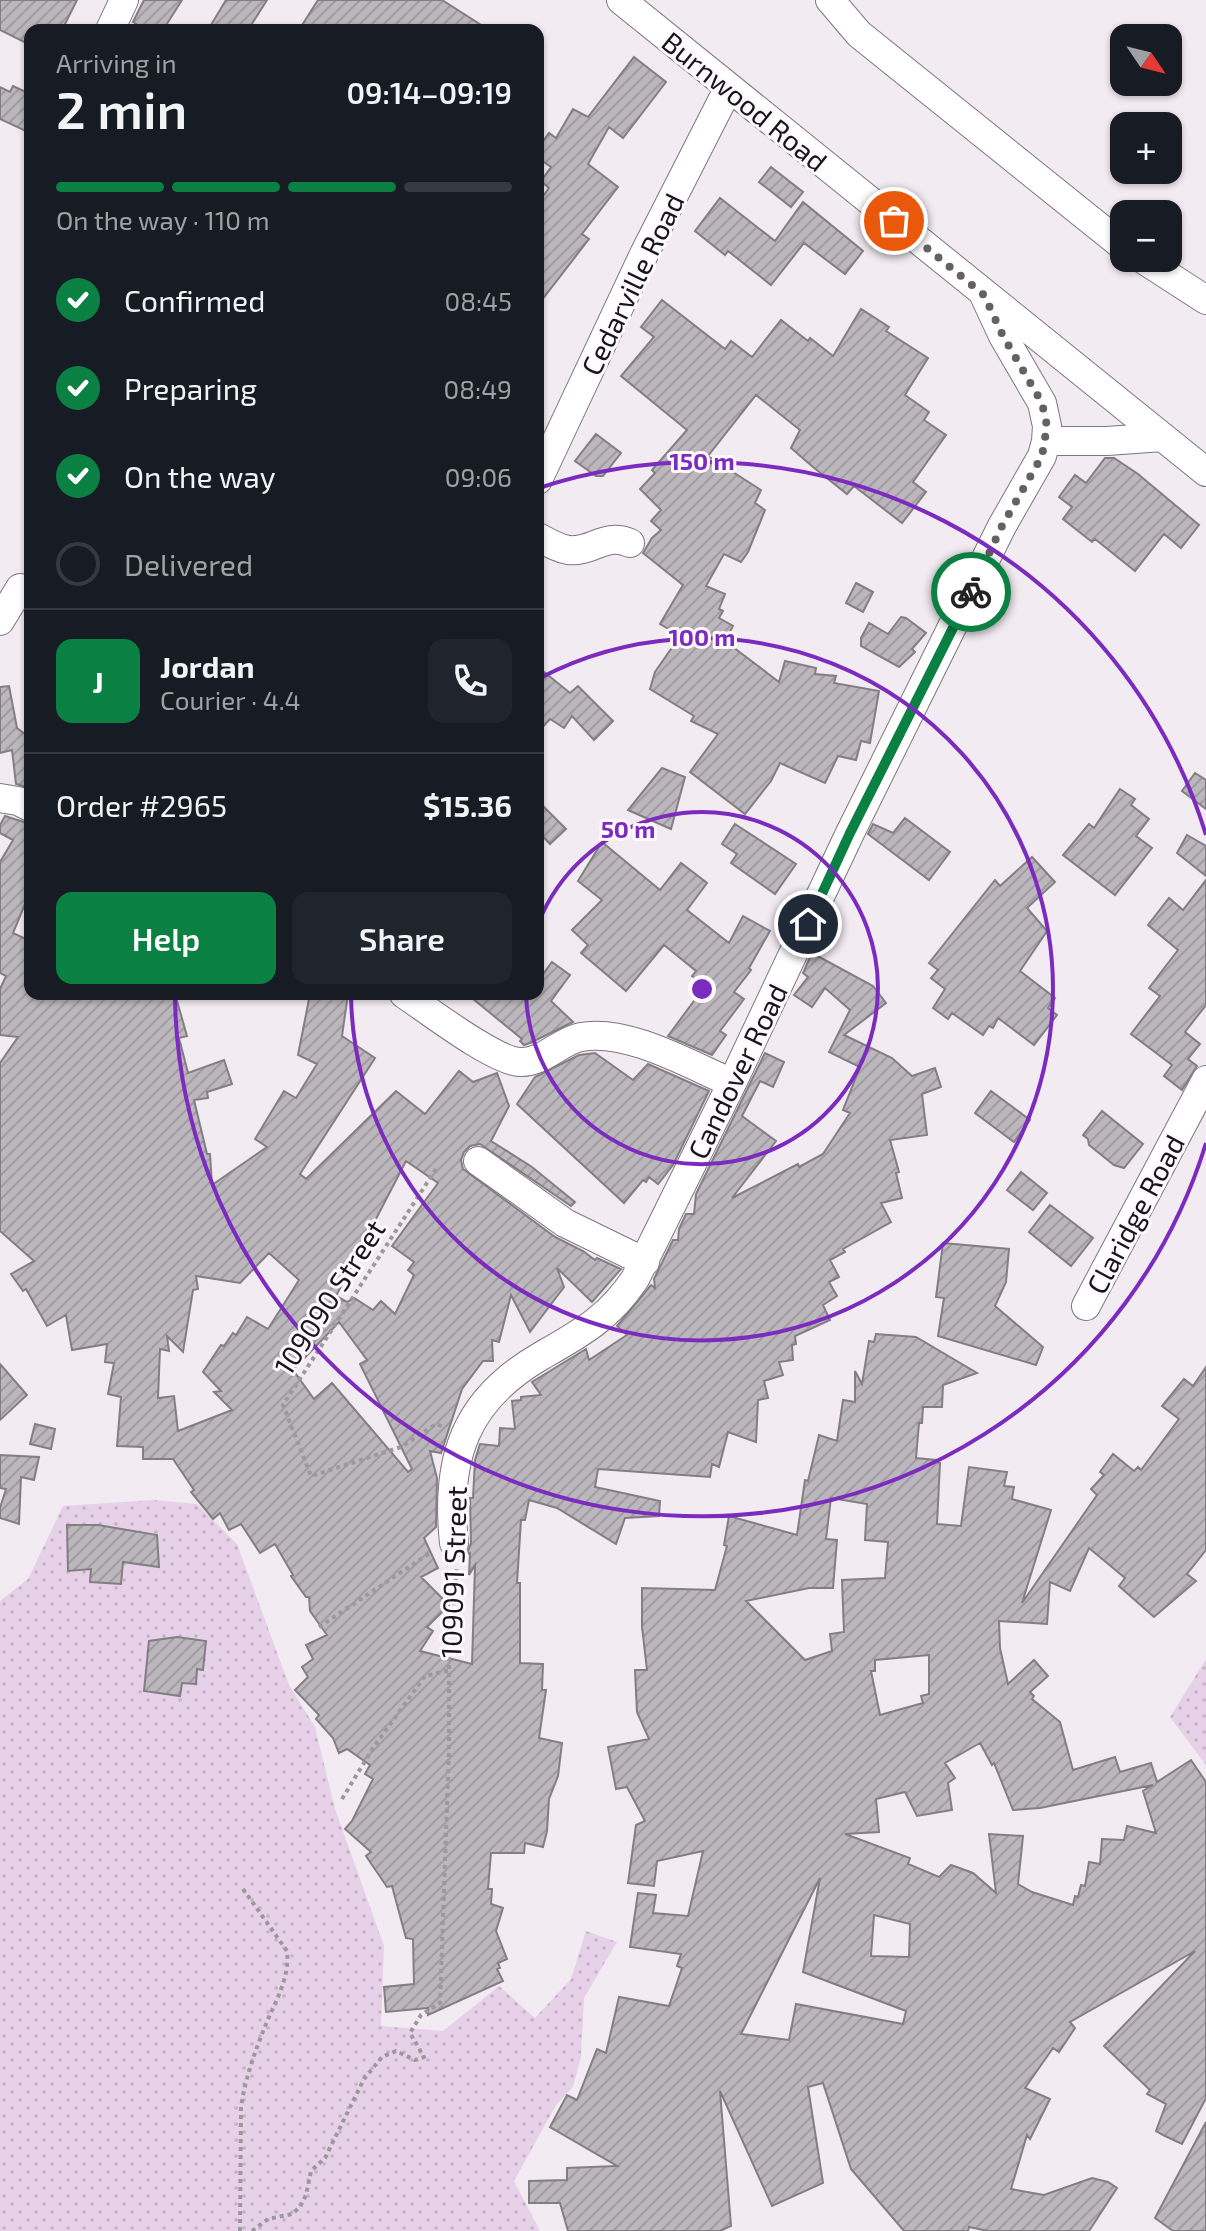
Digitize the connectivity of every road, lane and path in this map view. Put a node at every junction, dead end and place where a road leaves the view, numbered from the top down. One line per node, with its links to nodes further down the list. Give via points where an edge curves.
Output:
1 (124, 0): 4 (street)
2 (621, 0): 5 (street, Burnwood Road)
3 (830, 0): 6 (street, via 859,34)
4 (113, 24)
5 (728, 89): 8 (street, Burnwood Road); 12 (street, Cedarville Road)
6 (1110, 236)
7 (1163, 272): 9 (street)
8 (984, 295): 10 (street, Burnwood Road); 11 (street, via 1042,403)
9 (1206, 300)
10 (1163, 437): 11 (street); 13 (street, Burnwood Road)
11 (1046, 441): 22 (street, Candover Road)
12 (544, 467)
13 (1206, 472)
14 (544, 540): 15 (street, via 567,550 610,538)
15 (630, 543)
16 (20, 588): 17 (street)
17 (0, 621)
18 (0, 798): 19 (street)
19 (24, 805)
20 (413, 1000): 22 (street, via 494,1053 520,1062 549,1054 578,1037 600,1035 652,1049)
21 (1206, 1080): 27 (street, Claridge Road)
22 (732, 1083): 25 (street, Candover Road)
23 (478, 1161): 26 (street, via 565,1223)
24 (436, 1169): 28 (path, 109090 Street, via 283,1405 311,1476 401,1447 436,1424)
25 (662, 1228): 26 (street, 109091 Street)
26 (645, 1262): 28 (street, 109091 Street, via 609,1313 499,1386)
27 (1086, 1306)
28 (464, 1434): 29 (street, 109091 Street, via 457,1458)
29 (454, 1543): 30 (path, via 429,1553); 31 (path, 109091 Street)
30 (319, 1627)
31 (450, 1670): 32 (path, via 425,1676); 35 (path, 109091 Street, via 440,2003 421,2015 410,2033 424,2057 415,2060 398,2052 375,2064 325,2158 311,2171 300,2207)
32 (342, 1799)
33 (241, 1886): 34 (path, via 287,1951 288,1964 244,2087)
34 (240, 2231)
35 (252, 2231)

